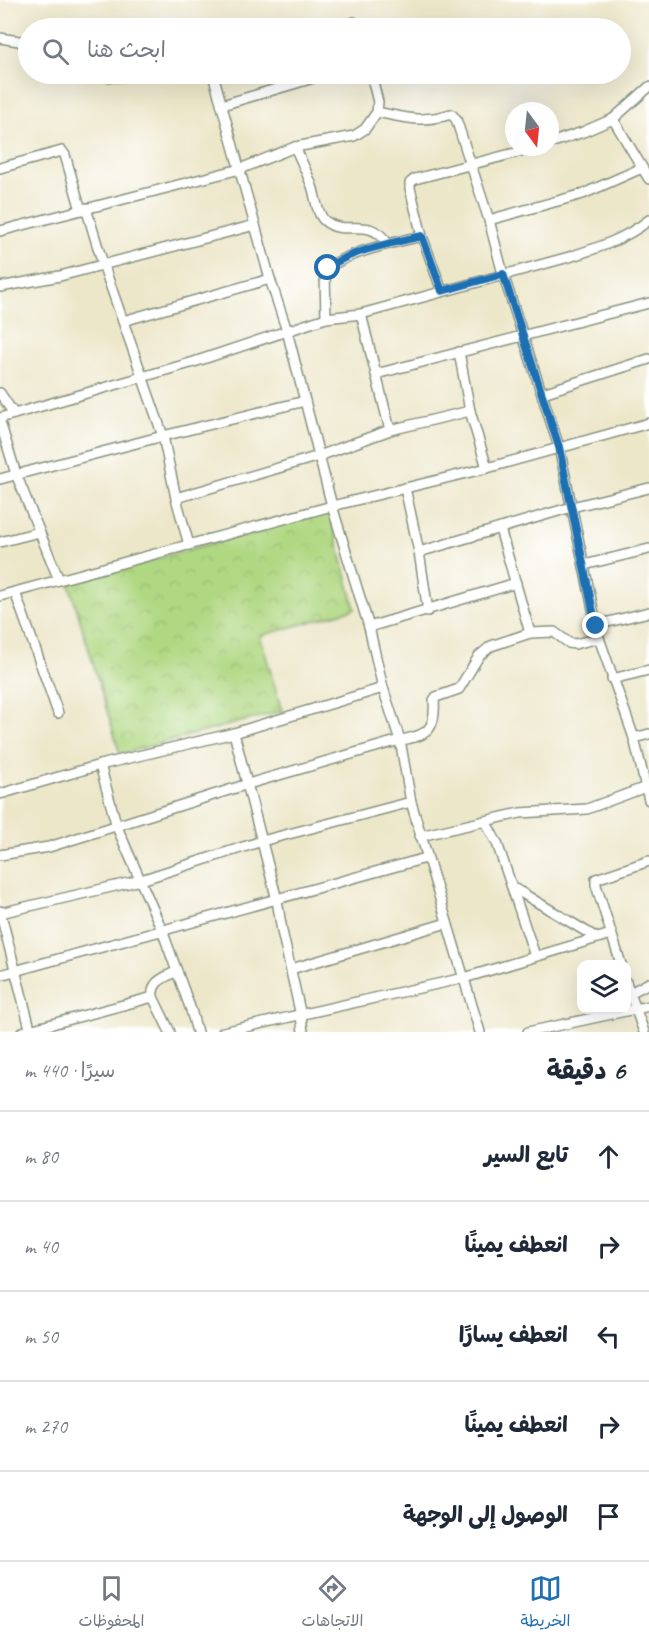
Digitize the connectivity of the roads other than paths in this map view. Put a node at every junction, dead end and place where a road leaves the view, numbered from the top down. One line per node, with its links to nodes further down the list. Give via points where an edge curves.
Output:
1 (0, 38): 2 (street)
2 (18, 41)
3 (216, 84): 7 (street)
4 (293, 84): 7 (street)
5 (374, 84): 8 (street)
6 (649, 87): 9 (street)
7 (222, 105): 16 (street)
8 (377, 112): 11 (street, via 365,129 354,136); 13 (street, via 414,120 451,114)
9 (613, 119): 10 (street); 15 (street)
10 (559, 140)
11 (295, 147): 16 (street); 24 (street, via 327,223 374,228)
12 (505, 155): 13 (street)
13 (470, 164): 19 (street); 23 (street, via 410,183)
14 (0, 168): 18 (street, via 62,151)
15 (642, 168): 17 (street); 19 (street, via 583,194)
16 (240, 169): 18 (street); 21 (street)
17 (649, 179)
18 (83, 209): 22 (street); 25 (street)
19 (489, 220): 26 (street)
20 (649, 220): 26 (street, via 603,247)
21 (255, 225): 25 (street); 27 (street)
22 (0, 231)
23 (422, 236): 24 (street); 29 (street)
24 (388, 244): 32 (street, via 336,261 328,268)
25 (103, 264): 28 (street); 33 (street)
26 (503, 274): 29 (street); 35 (street)
27 (270, 279): 33 (street); 34 (street)
28 (0, 287)
29 (442, 291): 31 (street)
30 (649, 303): 35 (street)
31 (361, 314): 32 (street); 38 (street)
32 (326, 318): 34 (street)
33 (123, 321): 39 (street)
34 (287, 331): 39 (street); 42 (street)
35 (524, 334): 36 (street); 41 (street)
36 (459, 352): 38 (street); 43 (street)
37 (649, 359): 41 (street)
38 (376, 375): 47 (street)
39 (142, 376): 44 (street); 48 (street)
40 (0, 393): 44 (street)
41 (543, 393): 49 (street)
42 (305, 401): 48 (street); 50 (street)
43 (470, 411): 47 (street); 51 (street)
44 (14, 414): 45 (street)
45 (0, 420): 52 (street)
46 (649, 423): 49 (street)
47 (390, 430): 50 (street)
48 (163, 436): 52 (street); 56 (street)
49 (559, 447): 51 (street); 58 (street)
50 (319, 456): 56 (street); 57 (street)
51 (487, 468): 54 (street)
52 (16, 474): 53 (street); 60 (street)
53 (0, 479)
54 (405, 488): 57 (street); 64 (street)
55 (649, 488): 58 (street)
56 (176, 498): 62 (street)
57 (332, 506): 62 (street); 73 (street)
58 (572, 507): 59 (street); 65 (street)
59 (500, 528): 64 (street); 67 (street)
60 (39, 532): 61 (street); 66 (street)
61 (0, 542)
62 (189, 545): 66 (street)
63 (649, 549): 65 (street)
64 (419, 552): 70 (street)
65 (584, 565): 72 (street)
66 (59, 580): 68 (street)
67 (516, 583): 70 (street); 74 (street)
68 (15, 592): 69 (street); 79 (street)
69 (0, 596)
70 (428, 611): 73 (street)
71 (649, 612): 72 (street)
72 (596, 626): 75 (street)
73 (369, 627): 78 (street)
74 (530, 633): 75 (street, via 554,632 575,644); 83 (street, via 485,650 468,670 459,689 436,697 430,729)
75 (599, 638): 77 (street)
76 (649, 670): 77 (street)
77 (612, 679): 82 (street)
78 (384, 688): 80 (street); 83 (street)
79 (58, 713)
80 (234, 733): 84 (street); 85 (street)
81 (649, 734): 82 (street)
82 (634, 738): 86 (street)
83 (400, 740): 85 (street); 89 (street)
84 (100, 765): 87 (street); 91 (street)
85 (248, 784): 91 (street); 93 (street)
86 (646, 787): 88 (street); 90 (street, via 588,808)
87 (0, 794)
88 (649, 800)
89 (411, 802): 92 (street); 93 (street)
90 (486, 820): 92 (street); 98 (street)
91 (117, 827): 94 (street, via 49,848); 97 (street)
92 (420, 837): 95 (street)
93 (262, 842): 97 (street); 99 (street)
94 (0, 855)
95 (426, 858): 99 (street); 101 (street)
96 (649, 861): 103 (street, via 596,879)
97 (141, 880): 100 (street); 102 (street)
98 (512, 887): 104 (street); 105 (street)
99 (277, 900): 102 (street); 107 (street)
100 (0, 912): 108 (street)
101 (447, 923): 107 (street); 111 (street)
102 (162, 930): 108 (street); 109 (street)
103 (611, 933): 104 (street); 106 (street)
104 (597, 938): 105 (street)
105 (535, 956): 111 (street)
106 (620, 960)
107 (291, 969): 118 (street)
108 (15, 971): 110 (street); 119 (street)
109 (177, 971): 115 (street, via 156,982); 121 (street)
110 (0, 975)
111 (464, 978): 118 (street); 124 (street)
112 (649, 983): 113 (street)
113 (631, 992)
114 (631, 996): 117 (street)
115 (153, 997): 119 (street); 120 (street)
116 (649, 1005): 117 (street)
117 (635, 1008): 125 (street); 126 (street)
118 (301, 1016): 122 (street); 123 (street)
119 (27, 1031)
120 (170, 1032)
121 (197, 1032)
122 (223, 1032)
123 (303, 1032)
124 (480, 1032)
125 (528, 1032)
126 (644, 1032)

